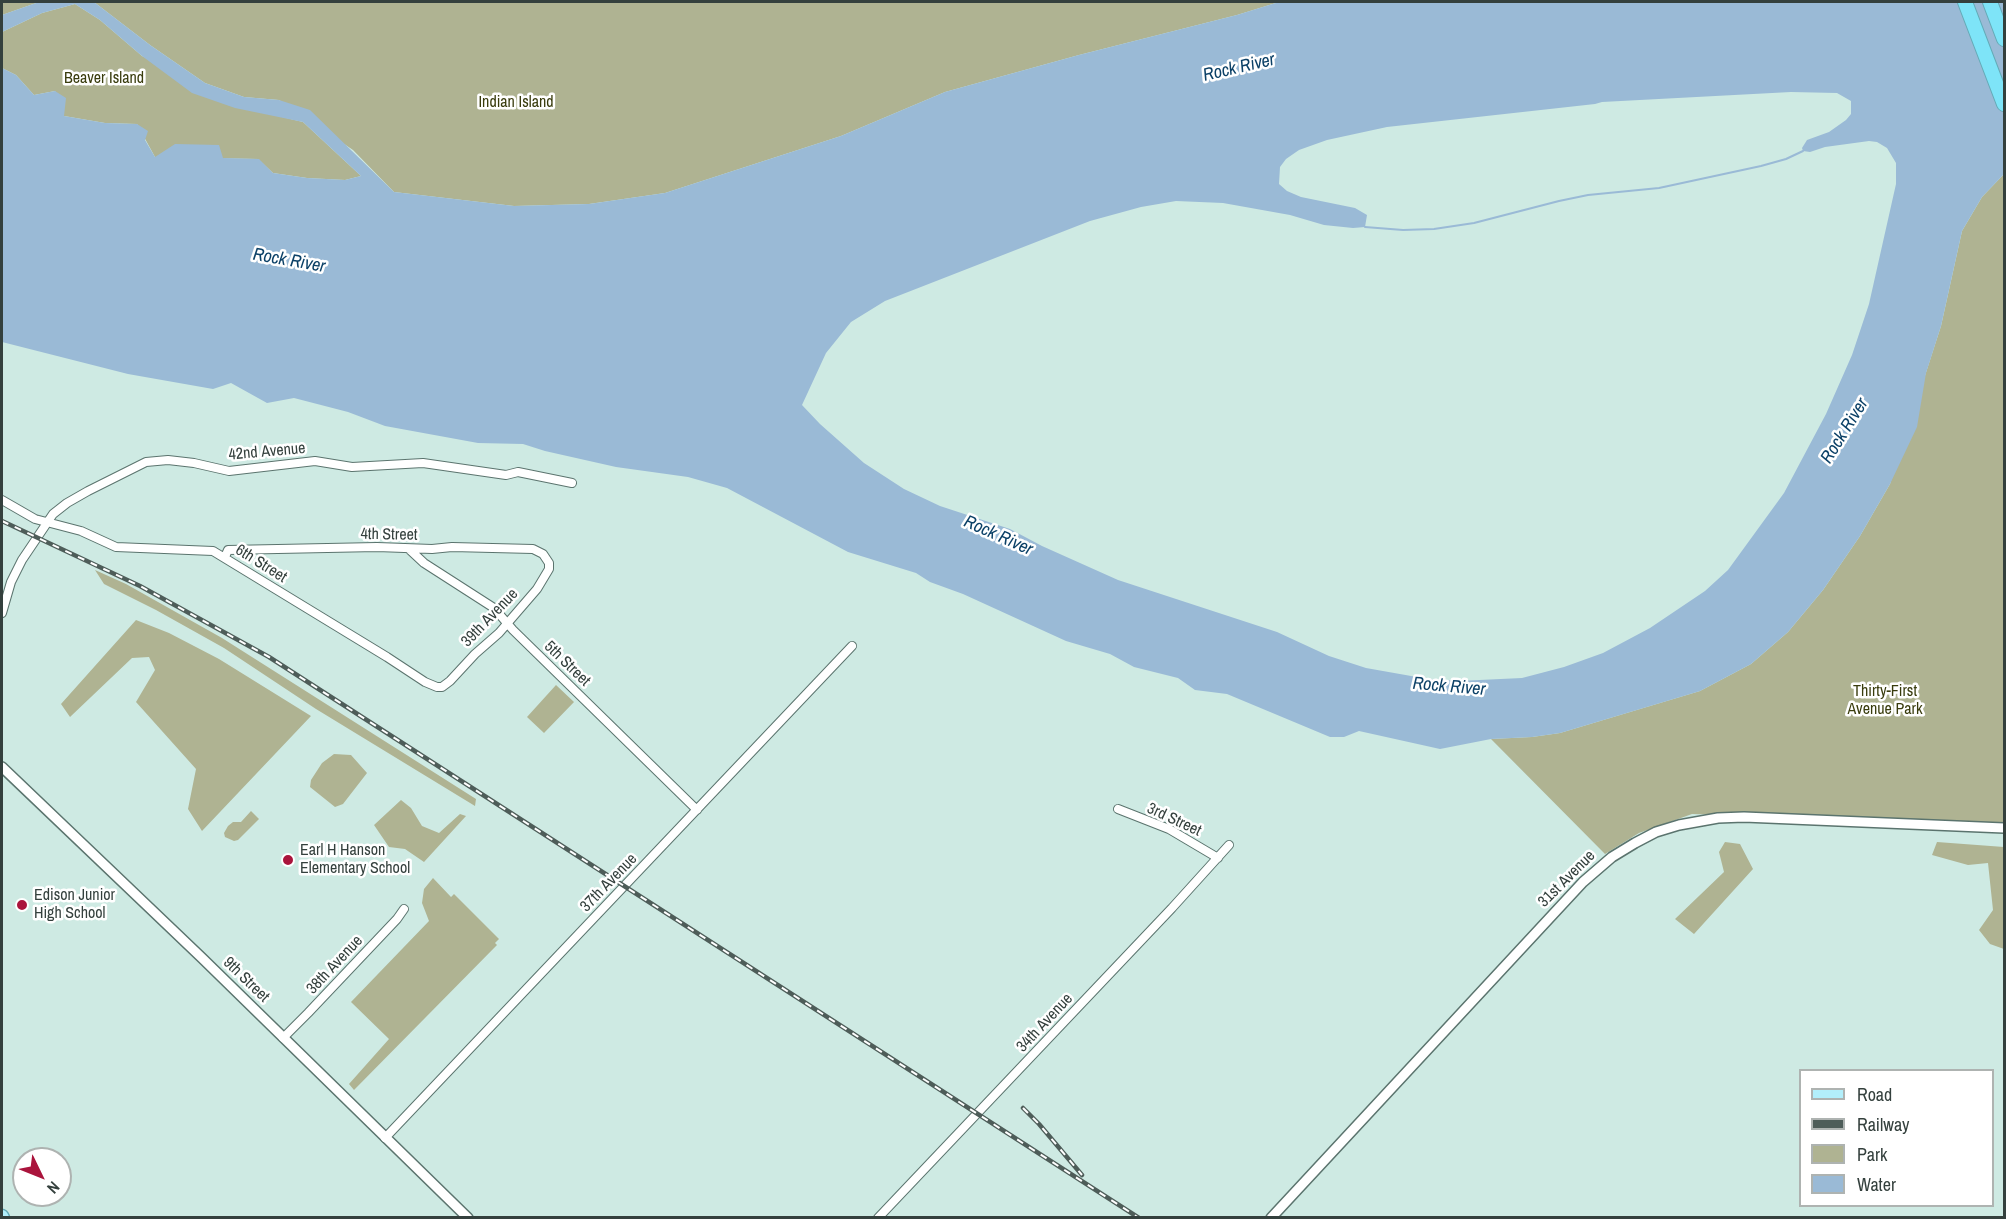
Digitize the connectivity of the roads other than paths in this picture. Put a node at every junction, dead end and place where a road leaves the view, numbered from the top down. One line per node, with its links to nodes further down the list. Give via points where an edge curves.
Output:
1 (1965, 2): 4 (highway)
2 (1990, 2): 3 (highway)
3 (2004, 39)
4 (2004, 104)
5 (572, 483): 7 (street, 42nd Avenue, via 518,472 506,476 423,463 362,467 315,461 229,471 156,460 129,469 81,495 53,514)
6 (2, 500): 7 (street, 6th Street)
7 (47, 523): 9 (street, 6th Street, via 81,531 116,547 201,549); 11 (street, 42nd Avenue, via 15,574)
8 (409, 549): 9 (street, 4th Street, via 228,550); 10 (street, 4th Street, via 533,549); 12 (street, 5th Street, via 494,608)
9 (225, 557): 14 (street, 6th Street, via 425,682)
10 (549, 563): 12 (street, 39th Avenue, via 542,581)
11 (2, 613)
12 (507, 623): 14 (street, 39th Avenue); 17 (street, 5th Street)
13 (852, 646): 17 (street, 37th Avenue)
14 (442, 687)
15 (2, 767): 22 (street, 9th Street)
16 (1118, 809): 20 (street, 3rd Street, via 1169,830)
17 (697, 810): 23 (street, 37th Avenue)
18 (2004, 828): 26 (street, 31st Avenue, via 1718,818 1678,825 1635,843 1612,856 1583,882)
19 (1229, 845): 20 (street, 34th Avenue)
20 (1218, 858): 25 (street, 34th Avenue)
21 (404, 909): 22 (street, 38th Avenue)
22 (283, 1038): 23 (street, 9th Street)
23 (385, 1138): 24 (street, 9th Street)
24 (468, 1218)
25 (878, 1218)
26 (1271, 1218)

